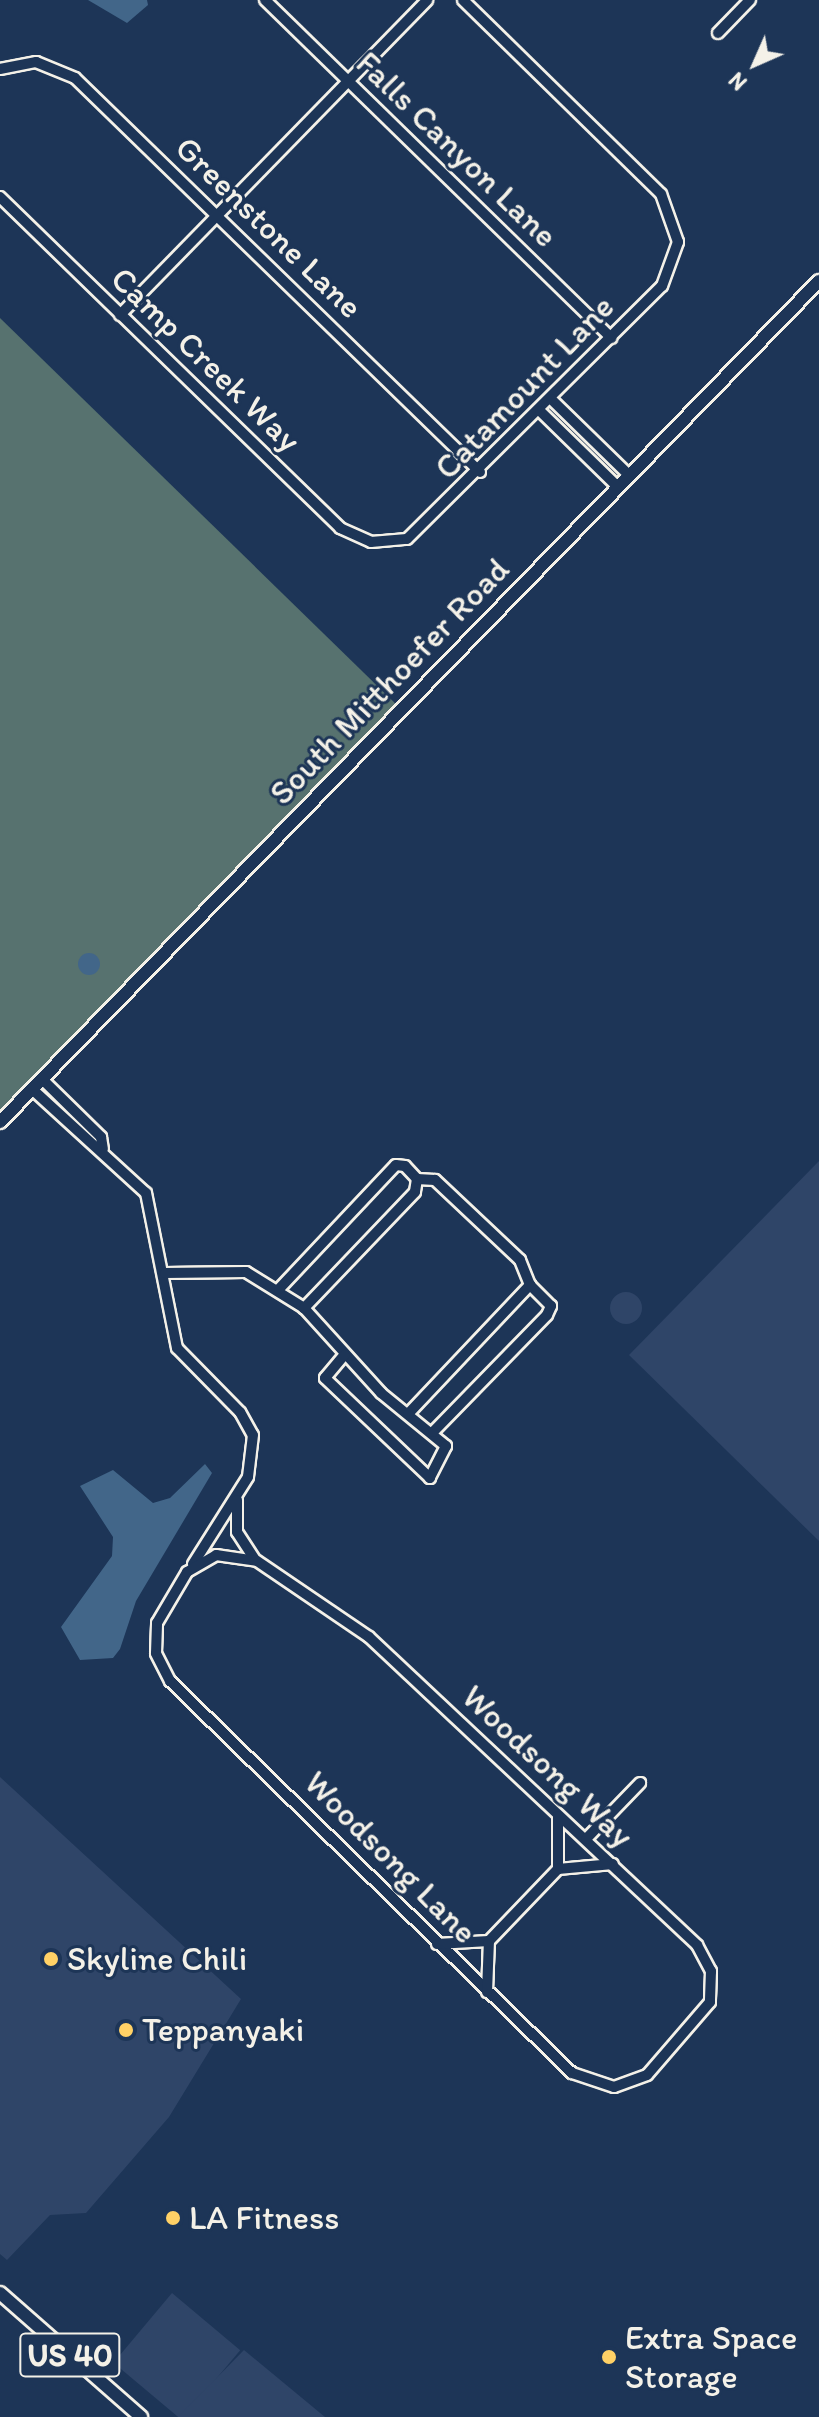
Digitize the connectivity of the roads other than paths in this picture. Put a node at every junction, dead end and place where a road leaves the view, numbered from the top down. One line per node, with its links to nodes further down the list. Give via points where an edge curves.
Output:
1 (265, 0): 7 (street, Falls Canyon Lane)
2 (427, 0): 7 (street)
3 (463, 0): 12 (street, Catamount Lane, via 661,194 678,242 662,286)
4 (750, 0): 5 (street)
5 (718, 33)
6 (0, 69): 9 (street, Greenstone Lane, via 36,62 65,71)
7 (348, 81): 9 (street); 12 (street, Falls Canyon Lane)
8 (0, 197): 11 (street, Camp Creek Way)
9 (217, 215): 11 (street); 15 (street, Greenstone Lane)
10 (819, 281): 16 (main road, South Mitthoefer Road)
11 (120, 315): 18 (street, Camp Creek Way, via 340,528)
12 (611, 338): 13 (street, Catamount Lane)
13 (551, 399): 14 (street, Catamount Lane); 16 (street)
14 (540, 411): 15 (street, Catamount Lane); 17 (street)
15 (480, 472): 18 (street, Catamount Lane, via 418,534)
16 (629, 475): 17 (main road, South Mitthoefer Road)
17 (618, 487): 19 (main road, South Mitthoefer Road)
18 (382, 543)
19 (42, 1079): 20 (main road, South Mitthoefer Road); 22 (street, Woodsong Way, via 101,1137)
20 (32, 1089): 21 (main road, South Mitthoefer Road); 22 (street, Woodsong Way, via 91,1146)
21 (0, 1122)
22 (103, 1149): 24 (street, Woodsong Way, via 151,1201)
23 (417, 1179): 25 (street, via 435,1180 520,1260); 26 (street, via 396,1165); 27 (street, via 415,1192)
24 (165, 1273): 26 (street, via 246,1272); 31 (street, Woodsong Way, via 177,1348 240,1412 253,1435)
25 (530, 1285): 29 (street); 30 (street, via 551,1306 547,1315)
26 (279, 1289): 27 (street)
27 (304, 1308): 28 (street)
28 (344, 1355): 29 (street); 30 (street, via 325,1378 430,1478 446,1446)
29 (408, 1414): 30 (street)
30 (433, 1432)
31 (240, 1489): 32 (street, Woodsong Way, via 237,1532); 33 (street, Woodsong Lane)
32 (258, 1562): 33 (street, via 219,1555); 35 (street, Woodsong Way, via 369,1637)
33 (187, 1572): 40 (street, Woodsong Lane, via 157,1623 163,1671)
34 (640, 1783): 36 (street)
35 (558, 1815): 36 (street, Woodsong Way); 38 (street)
36 (586, 1839): 37 (street, Woodsong Way)
37 (613, 1864): 38 (street); 42 (street, Woodsong Way, via 708,1962 710,2002)
38 (558, 1869): 39 (street)
39 (489, 1941): 40 (street); 41 (street)
40 (437, 1944): 41 (street, Woodsong Lane)
41 (487, 1992): 42 (street, Woodsong Lane, via 594,2085 639,2081)
42 (674, 2046)
43 (0, 2293): 44 (main road, US 40)
44 (141, 2417)

